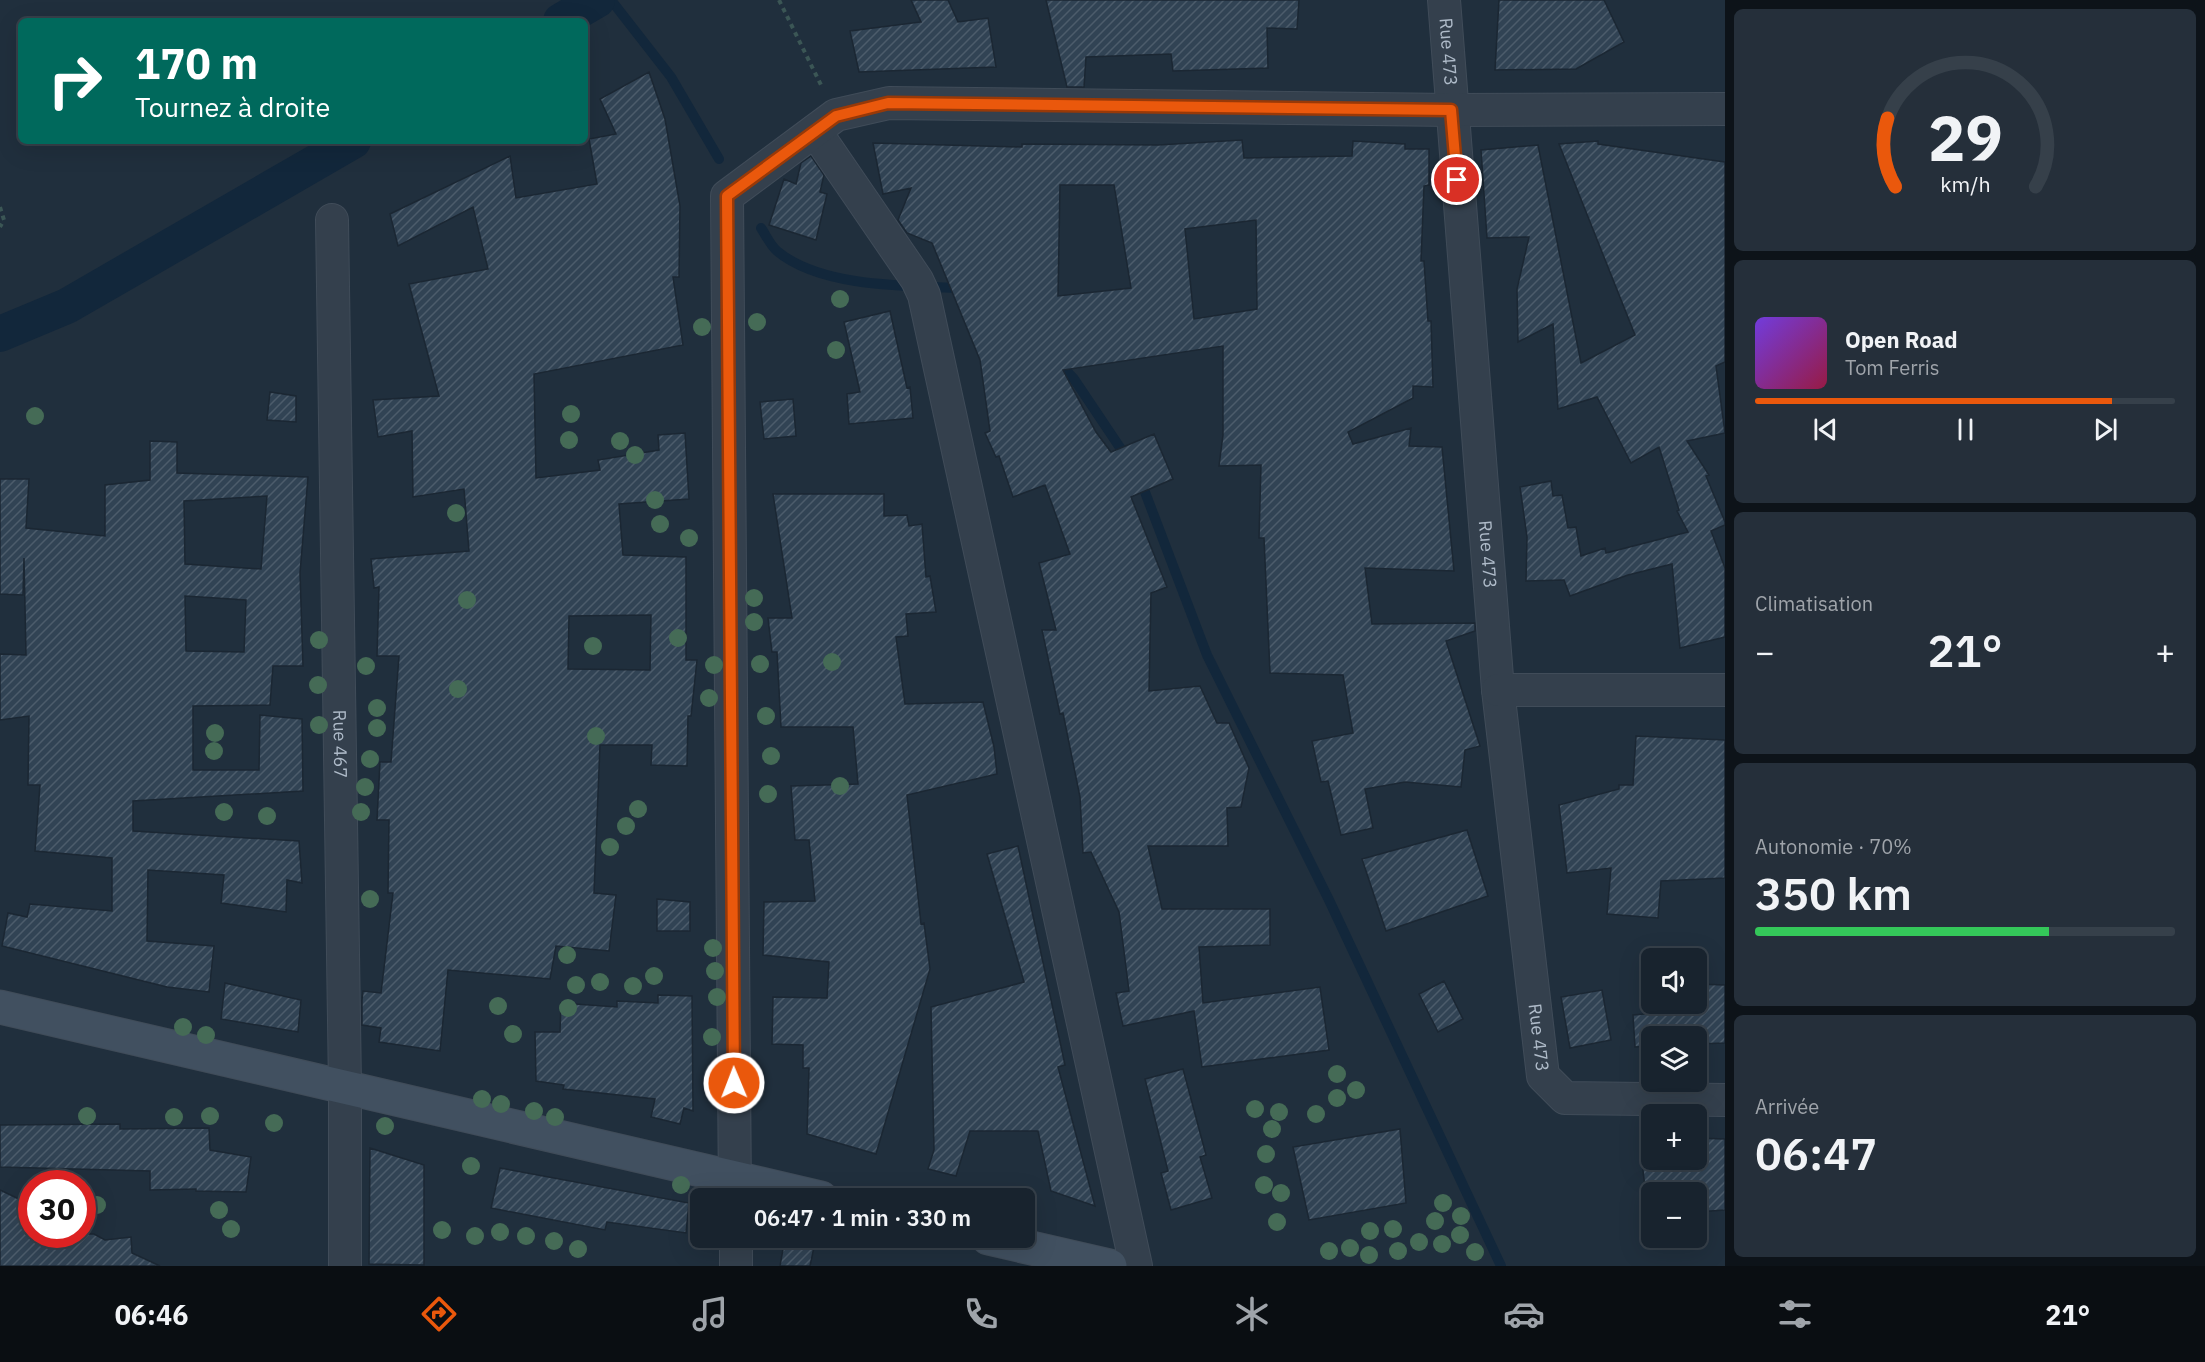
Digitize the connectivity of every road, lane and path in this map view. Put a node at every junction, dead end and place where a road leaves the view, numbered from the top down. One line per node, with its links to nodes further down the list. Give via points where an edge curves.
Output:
1 (779, 0): 5 (path)
2 (1444, 0): 4 (street, Rue 473)
3 (1725, 109): 4 (street)
4 (1451, 110): 5 (street, via 888,103); 9 (street, Rue 473)
5 (826, 123): 14 (street, via 727,196); 20 (street, via 920,287)
6 (0, 207): 8 (path, via 4,220)
7 (332, 220): 12 (street, Rue 467)
8 (0, 228)
9 (1498, 690): 10 (street); 13 (street, Rue 473, via 1543,1076 1565,1098)
10 (1725, 690)
11 (0, 1007): 12 (street)
12 (345, 1087): 14 (street); 17 (street, Rue 467)
13 (1725, 1100)
14 (735, 1188)
15 (736, 1248): 18 (street)
16 (1032, 1248): 19 (street)
17 (345, 1266)
18 (736, 1266)
19 (1110, 1266)
20 (1136, 1266)

